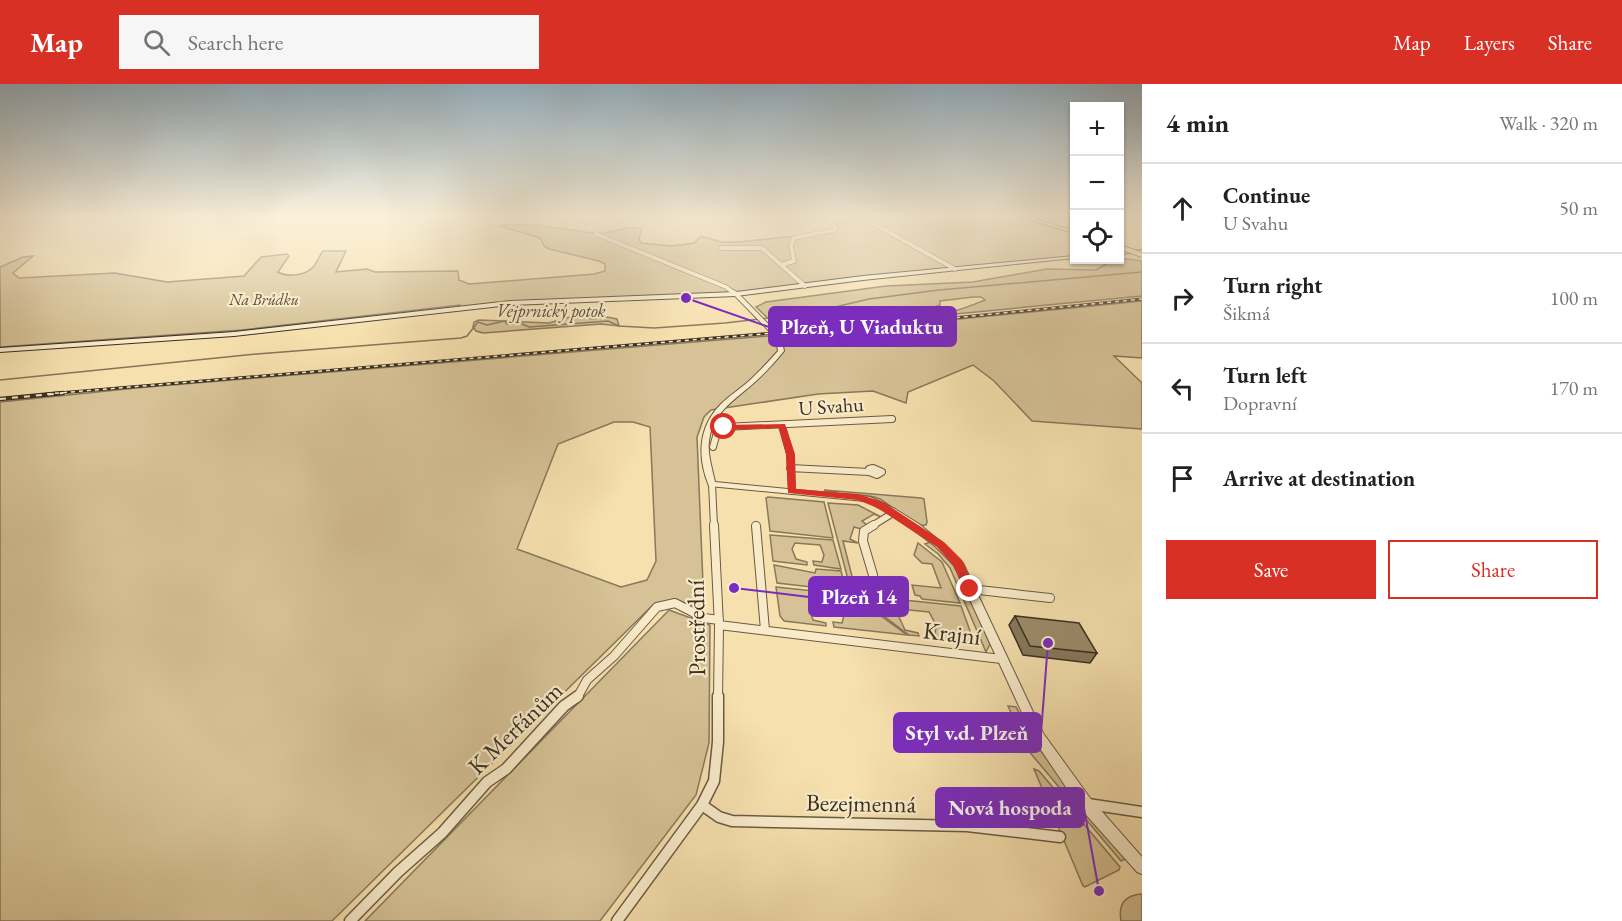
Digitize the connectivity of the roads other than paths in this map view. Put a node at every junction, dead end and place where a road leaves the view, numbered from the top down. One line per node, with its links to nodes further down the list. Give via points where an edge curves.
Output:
1 (645, 254): 9 (street)
2 (769, 254): 6 (street)
3 (793, 254): 6 (street, via 794,261)
4 (930, 254): 7 (street)
5 (1070, 257): 7 (main road)
6 (781, 265): 8 (street)
7 (955, 268): 8 (main road)
8 (805, 286): 9 (main road)
9 (736, 294): 10 (main road, via 511,303 234,334); 16 (street, Prostřední, via 779,338 781,351 770,367 721,408 707,427 703,451)
10 (0, 350)
11 (892, 419): 12 (street, U Svahu)
12 (782, 426): 13 (street, U Svahu, via 724,427 718,429); 14 (street)
13 (713, 447)
14 (790, 468): 15 (street); 17 (street)
15 (869, 472)
16 (712, 484): 17 (street); 23 (street, Prostřední)
17 (792, 491): 18 (street, via 858,497)
18 (893, 513): 20 (street, via 864,531); 21 (street, via 941,544 958,563)
19 (756, 526): 24 (street)
20 (873, 575)
21 (970, 589): 22 (street); 25 (street)
22 (1050, 598)
23 (719, 622): 24 (street, Krajní); 27 (street, Prostřední, via 717,765 714,782); 31 (street, K Merfánům, via 675,603 657,607 587,680 576,699 564,706 506,769 487,782 442,833)
24 (765, 630): 25 (street, Krajní)
25 (1001, 658): 26 (street, via 1039,737)
26 (1085, 803): 28 (street); 30 (street)
27 (702, 806): 29 (street, Bezejmenná, via 732,821 967,826); 32 (street, Prostřední)
28 (1142, 812)
29 (1060, 837)
30 (1142, 867)
31 (350, 921)
32 (617, 921)

